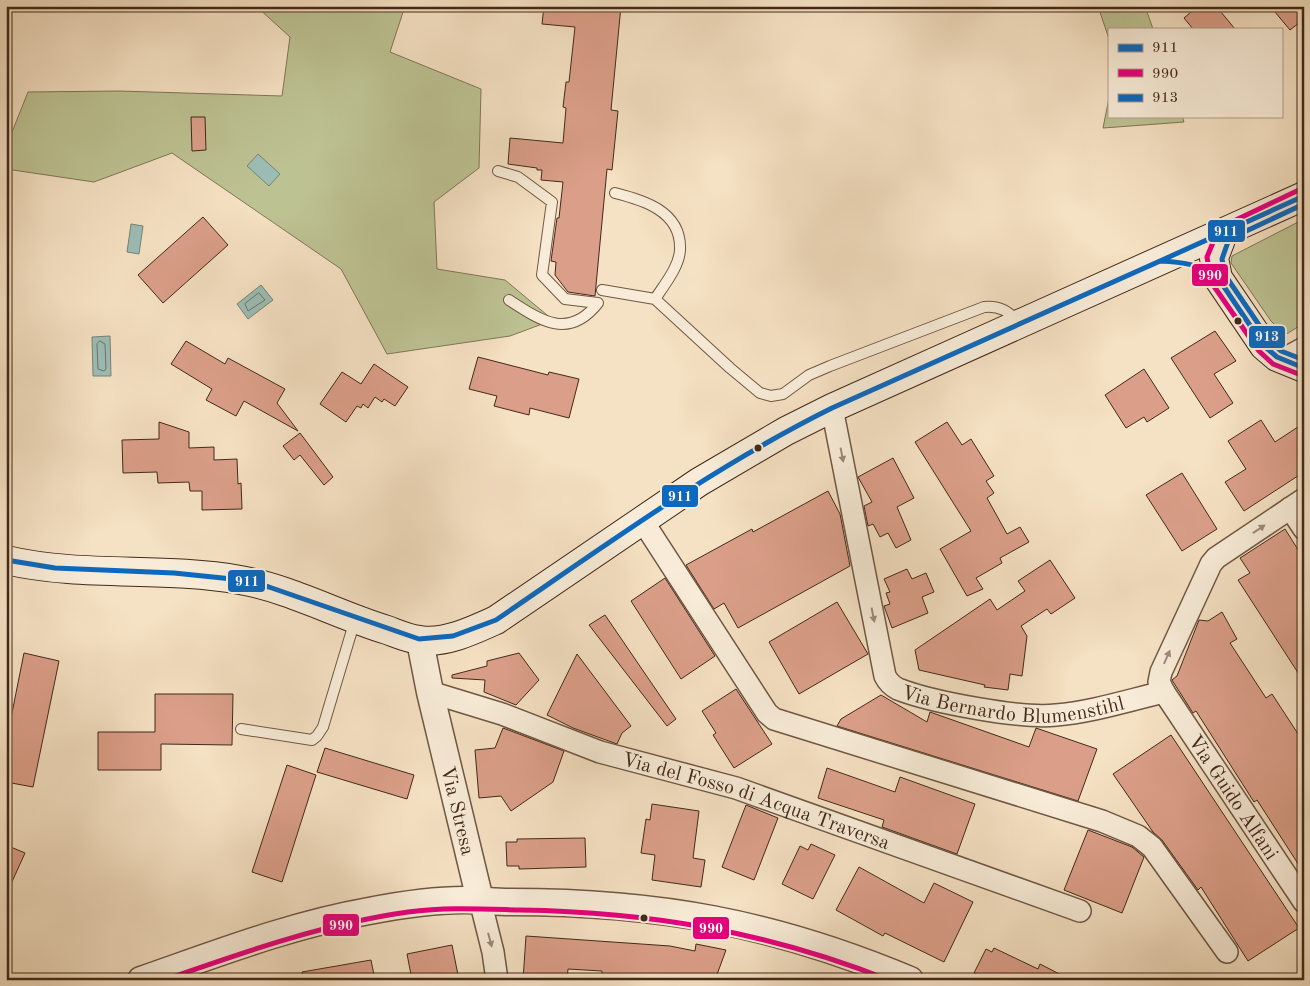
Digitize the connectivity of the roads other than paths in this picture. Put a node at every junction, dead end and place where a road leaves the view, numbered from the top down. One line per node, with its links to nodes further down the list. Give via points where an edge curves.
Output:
1 (498, 171): 9 (lane, via 518,177 552,202 542,276 565,298 598,303 588,316 573,324 557,324 538,319)
2 (615, 193): 8 (lane, via 647,201 674,226 681,248)
3 (1304, 196): 4 (main road)
4 (1223, 234): 5 (main road); 6 (main road, via 1214,258)
5 (1160, 261): 6 (main road, via 1198,265); 10 (main road)
6 (1218, 278): 11 (main road, via 1261,342)
7 (602, 290): 8 (lane)
8 (655, 299): 10 (lane, via 730,368 760,393 771,396 783,394 830,366 984,307 994,306 1010,312)
9 (508, 300)
10 (1021, 324): 12 (main road)
11 (1297, 358)
12 (832, 408): 14 (main road, via 722,468); 20 (street, Via Bernardo Blumenstihl, one-way to 20, via 888,682 899,689 947,702 1040,716 1066,714)
13 (1297, 504): 15 (street); 20 (street, one-way to 13, via 1159,682 1161,672 1208,568 1216,558)
14 (642, 520): 18 (main road, via 496,620 458,635); 25 (street, via 766,713 784,723 1102,821 1138,836 1152,847)
15 (1304, 529)
16 (6, 560): 17 (main road, via 55,568 174,573 242,580)
17 (355, 619): 18 (main road); 21 (lane, via 316,738)
18 (420, 641): 19 (street, Via Stresa)
19 (430, 692): 22 (street, Via Stresa); 24 (street, Via del Fosso di Acqua Traversa, via 502,714 606,754 736,788)
20 (1164, 692): 23 (street, Via Guido Alfani)
21 (241, 730)
22 (480, 900): 26 (street, via 430,902 351,914 265,937); 27 (street, Via Stresa, one-way to 27, via 493,952); 28 (street, via 594,903 729,921 818,944)
23 (1304, 902)
24 (1080, 911)
25 (1227, 952)
26 (141, 980)
27 (496, 980)
28 (910, 980)

